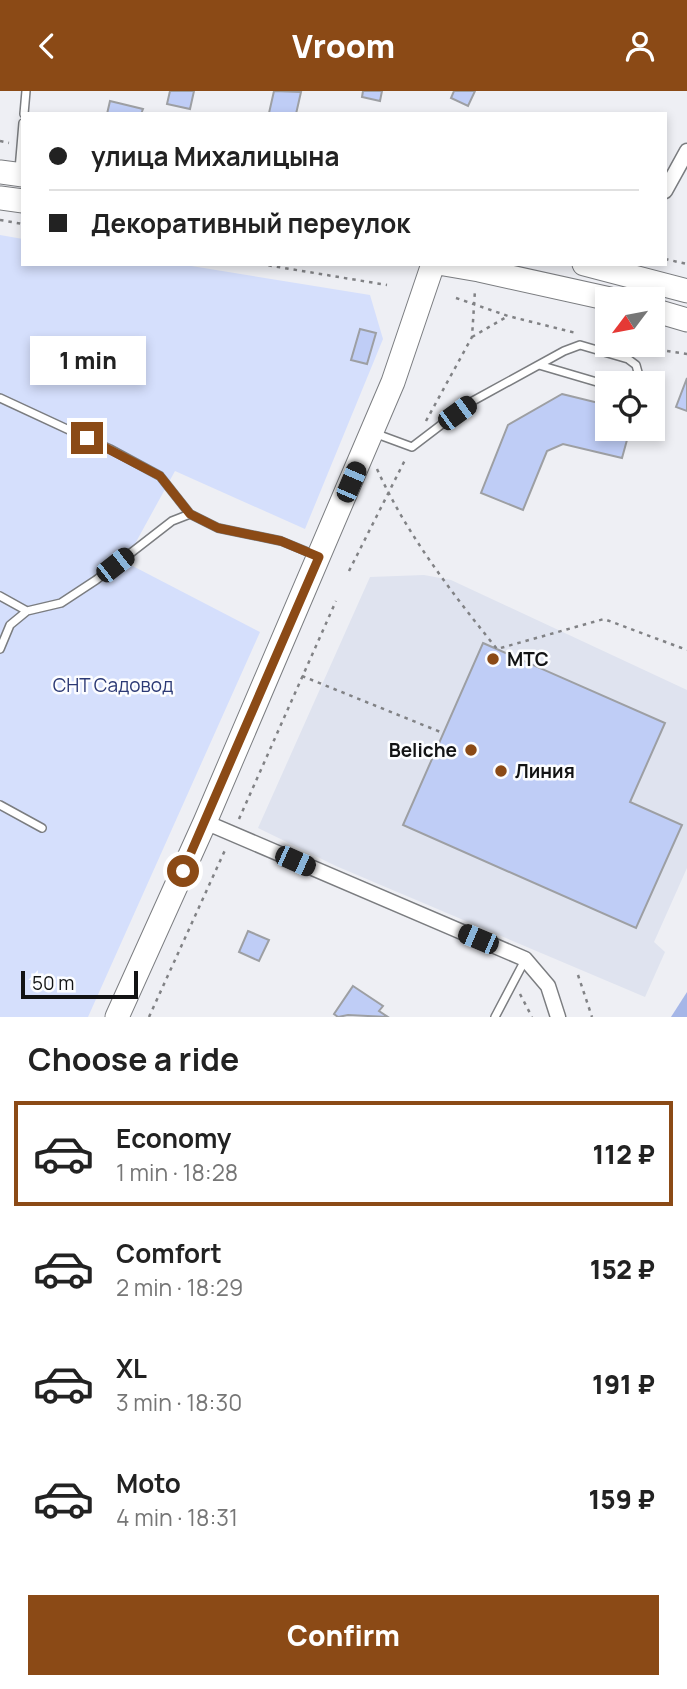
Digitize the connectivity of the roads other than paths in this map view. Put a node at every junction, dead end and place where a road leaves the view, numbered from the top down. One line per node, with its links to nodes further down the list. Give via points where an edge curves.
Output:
1 (26, 91): 2 (lane)
2 (24, 112)
3 (21, 134): 5 (lane)
4 (687, 151): 6 (street)
5 (14, 174)
6 (667, 185)
7 (0, 198): 8 (main road)
8 (21, 201)
9 (432, 266): 21 (main road)
10 (456, 266): 14 (main road)
11 (601, 266): 12 (main road)
12 (635, 270): 13 (main road)
13 (687, 291)
14 (595, 296)
15 (665, 314): 16 (main road)
16 (687, 320)
17 (539, 365): 18 (lane, via 580,345 628,359); 19 (lane); 21 (lane, via 471,402 412,447)
18 (638, 371)
19 (595, 381)
20 (0, 398): 22 (lane, via 160,476)
21 (372, 432): 23 (main road)
22 (190, 514): 23 (lane, via 218,528 281,541); 25 (lane, via 172,521 61,603)
23 (319, 557): 28 (main road)
24 (0, 596): 25 (lane)
25 (27, 611): 26 (lane, via 10,625)
26 (0, 649)
27 (0, 805): 29 (lane)
28 (205, 822): 30 (street); 31 (main road)
29 (42, 828)
30 (525, 959): 32 (lane); 33 (street, via 548,986)
31 (117, 1017)
32 (495, 1017)
33 (558, 1017)

